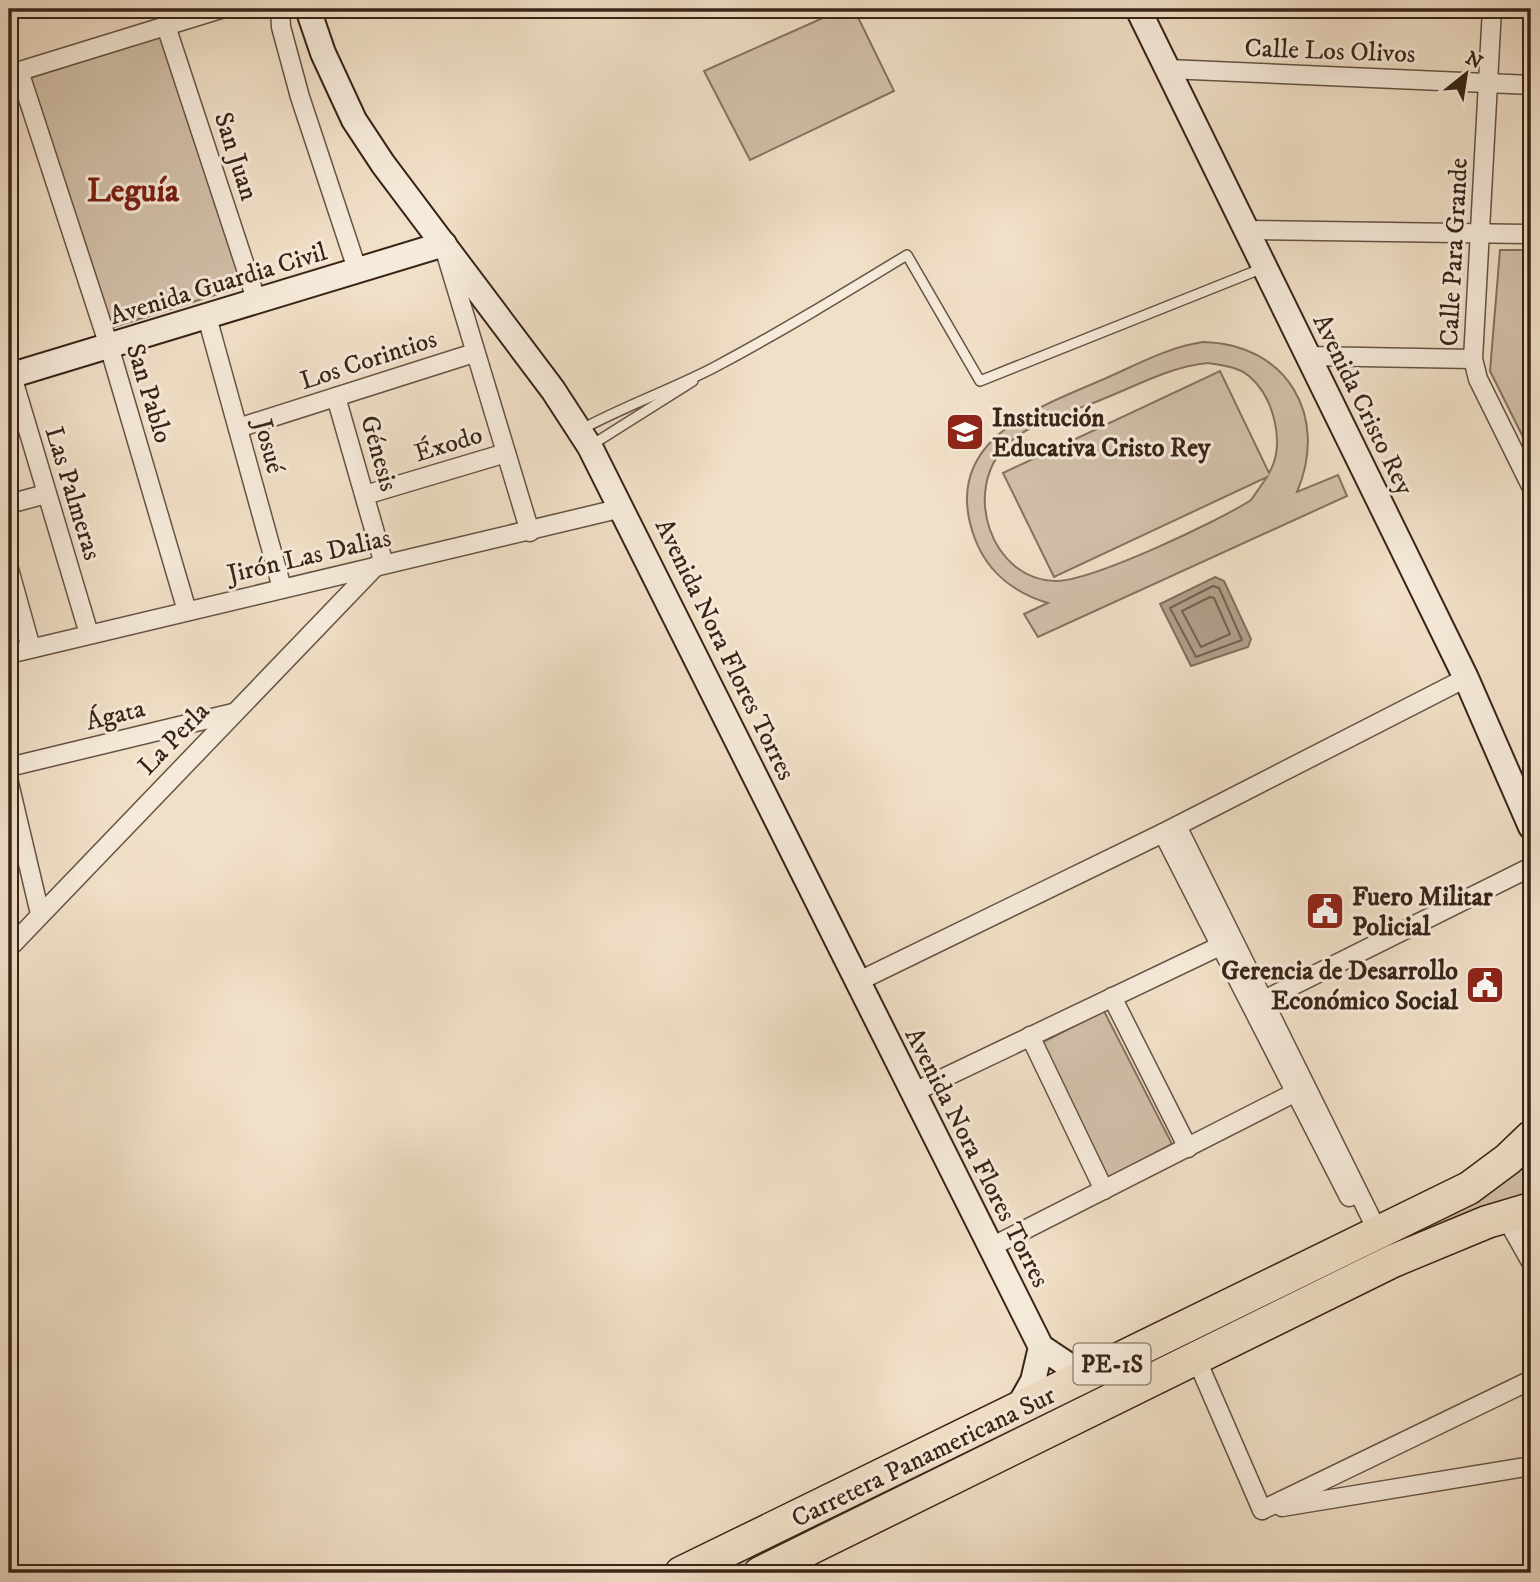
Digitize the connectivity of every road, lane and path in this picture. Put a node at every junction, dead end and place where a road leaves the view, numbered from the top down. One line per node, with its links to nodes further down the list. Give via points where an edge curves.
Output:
1 (221, 9): 6 (street)
2 (280, 9): 16 (street, via 300,97)
3 (308, 9): 14 (street, Avenida Nora Flores Torres, via 354,120)
4 (1138, 9): 7 (street, Avenida Cristo Rey)
5 (1492, 9): 9 (street, Calle Para Grande)
6 (166, 26): 8 (street); 17 (street, San Juan)
7 (1168, 69): 9 (street, Calle Los Olivos); 11 (street, Avenida Cristo Rey)
8 (14, 72): 19 (street, San Pablo)
9 (1488, 83): 10 (street, Calle Los Olivos); 12 (street, Calle Para Grande)
10 (1531, 85)
11 (1246, 230): 12 (street); 15 (street, Avenida Cristo Rey)
12 (1480, 233): 13 (street); 22 (street, Calle Para Grande)
13 (1531, 234)
14 (444, 244): 16 (street, Avenida Guardia Civil); 20 (street); 27 (street, Avenida Nora Flores Torres)
15 (1264, 267): 21 (street, Avenida Cristo Rey); 23 (lane, via 980,381 907,255)
16 (358, 272): 17 (street, Avenida Guardia Civil)
17 (257, 302): 18 (street, Avenida Guardia Civil)
18 (208, 317): 19 (street, Avenida Guardia Civil); 26 (street, Josué)
19 (109, 346): 24 (street, Avenida Guardia Civil); 38 (street, San Pablo)
20 (474, 353): 25 (street, Los Corintios); 28 (street)
21 (1308, 356): 22 (street); 42 (street, Avenida Cristo Rey)
22 (1473, 359): 29 (street, Calle Para Grande, via 1478,379)
23 (709, 370): 27 (lane, via 644,415); 27 (lane, via 630,403)
24 (10, 373): 30 (street, Las Palmeras)
25 (336, 397): 26 (street, Los Corintios); 31 (street, Génesis)
26 (238, 428): 37 (street, Josué)
27 (585, 439): 33 (street, Avenida Nora Flores Torres)
28 (506, 453): 31 (street, Éxodo); 34 (street)
29 (1531, 486)
30 (46, 494): 32 (street); 39 (street, Las Palmeras)
31 (365, 495): 35 (street, Génesis)
32 (9, 504)
33 (622, 508): 34 (street, Jirón Las Dalias); 52 (street, Avenida Nora Flores Torres)
34 (530, 532): 35 (street, Jirón Las Dalias)
35 (380, 565): 37 (street, Jirón Las Dalias); 43 (street, La Perla)
36 (9, 569): 40 (street)
37 (282, 588): 38 (street, Jirón Las Dalias)
38 (187, 611): 39 (street, Jirón Las Dalias)
39 (89, 634): 40 (street, Jirón Las Dalias)
40 (32, 648): 41 (street, Jirón Las Dalias)
41 (9, 654)
42 (1466, 678): 46 (street, Avenida Cristo Rey); 47 (street)
43 (235, 713): 44 (street, Ágata); 49 (street, La Perla)
44 (9, 767)
45 (9, 783): 49 (street)
46 (1531, 827)
47 (1170, 829): 50 (street); 52 (street); 54 (street)
48 (1531, 867): 54 (street)
49 (40, 914): 51 (street, La Perla)
50 (1220, 946): 53 (street); 57 (street)
51 (9, 948)
52 (858, 982): 56 (street, Avenida Nora Flores Torres)
53 (1112, 997): 55 (street); 59 (street)
54 (1264, 1000): 62 (street)
55 (1030, 1036): 56 (street); 60 (street)
56 (912, 1093): 63 (street, Avenida Nora Flores Torres)
57 (1294, 1093): 59 (street); 62 (street)
58 (1531, 1137): 62 (highway, Carretera Panamericana Sur / PE-1S, via 1469,1188)
59 (1188, 1147): 60 (street)
60 (1104, 1190): 63 (street)
61 (1518, 1213): 64 (street); 66 (highway, Carretera Panamericana Sur / PE-1S, via 1393,1261)
62 (1374, 1235): 67 (highway, Carretera Panamericana Sur / PE-1S)
63 (989, 1248): 65 (street, Avenida Nora Flores Torres)
64 (1531, 1262)
65 (1041, 1348): 67 (street, Avenida Nora Flores Torres); 69 (street, via 1034,1381)
66 (1196, 1359): 72 (highway, Carretera Panamericana Sur / PE-1S); 73 (street)
67 (1086, 1377): 69 (highway, Carretera Panamericana Sur / PE-1S)
68 (1531, 1380): 73 (street)
69 (1016, 1411): 70 (highway, Carretera Panamericana Sur / PE-1S)
70 (956, 1440): 72 (highway); 74 (highway, Carretera Panamericana Sur / PE-1S)
71 (1531, 1466): 73 (street)
72 (970, 1470): 75 (highway, Carretera Panamericana Sur / PE-1S)
73 (1262, 1510)
74 (681, 1573)
75 (760, 1573)

